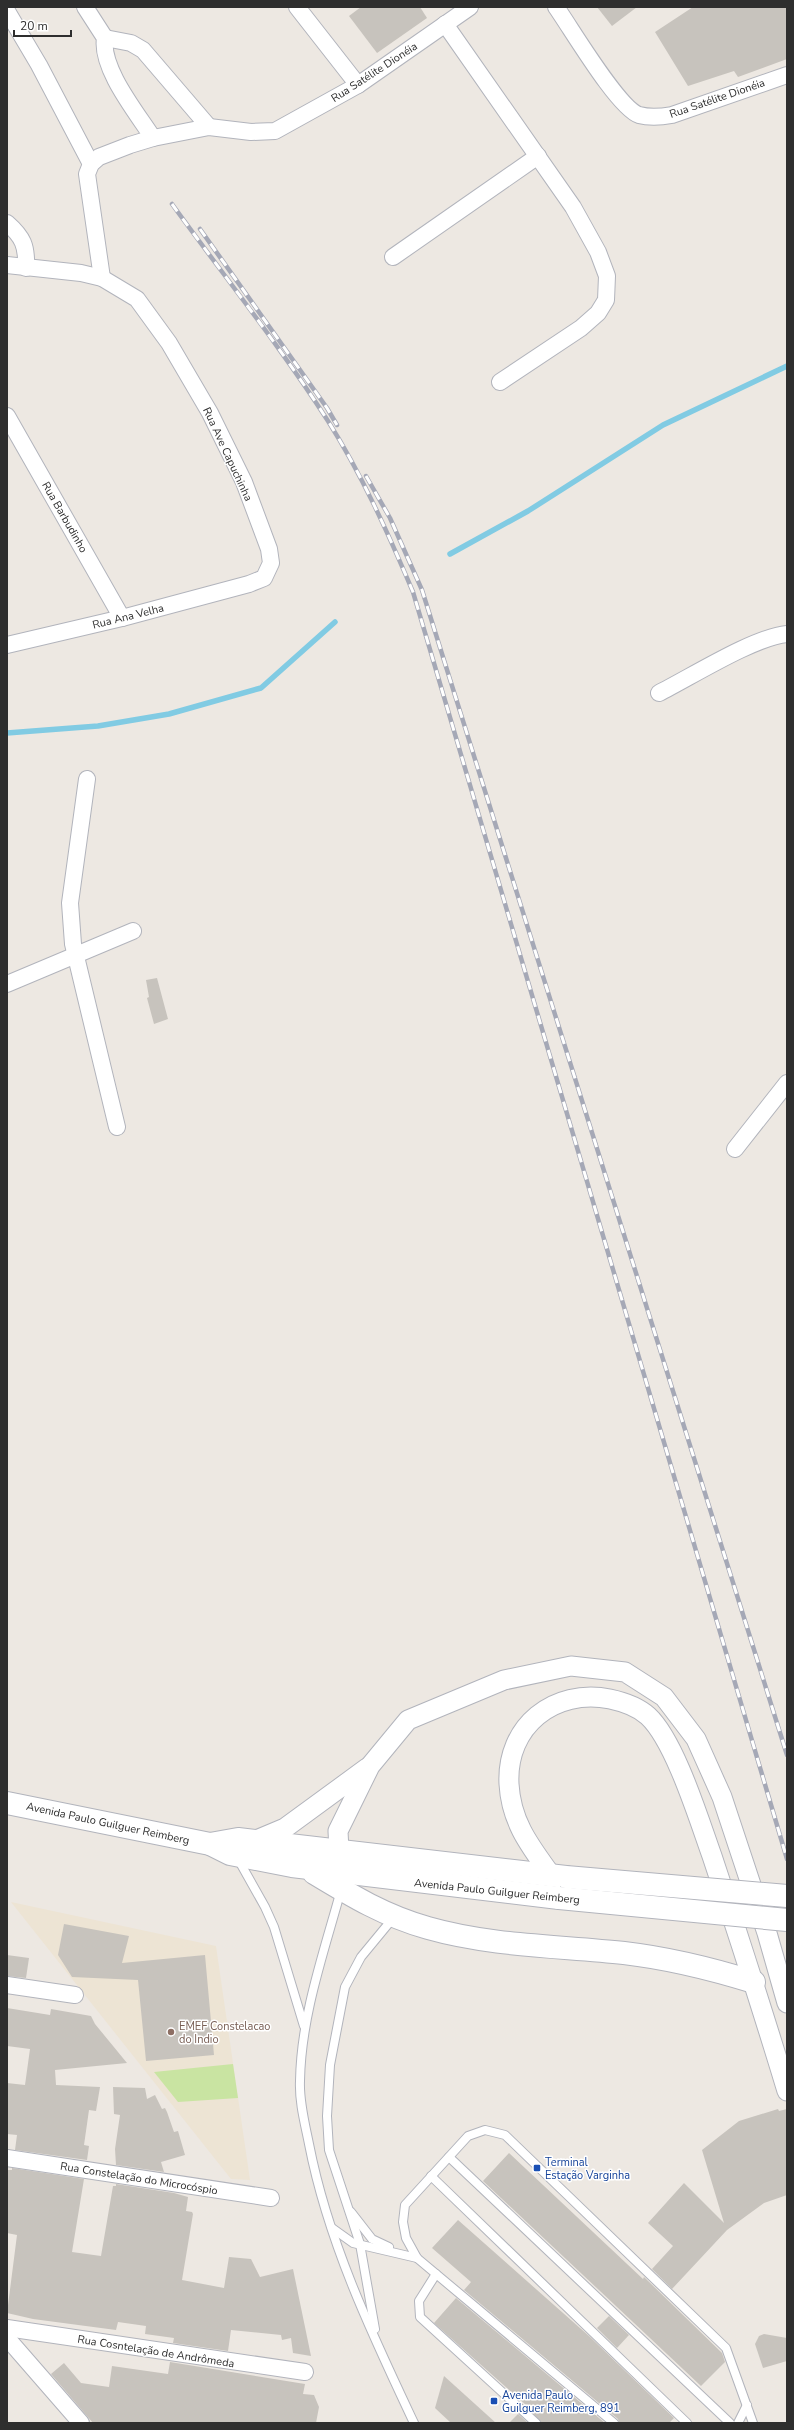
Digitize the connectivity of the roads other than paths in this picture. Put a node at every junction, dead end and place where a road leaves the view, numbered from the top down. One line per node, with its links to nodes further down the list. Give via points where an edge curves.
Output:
1 (85, 7): 7 (street)
2 (297, 7): 9 (street)
3 (470, 7): 6 (street, Rua Satélite Dionéia)
4 (556, 7): 8 (street, Rua Satélite Dionéia, via 621,101 638,114 655,117 672,115)
5 (7, 11): 13 (street, via 39,65)
6 (445, 24): 9 (street, Rua Satélite Dionéia); 12 (street)
7 (105, 38): 10 (street, via 131,43 143,50); 11 (street, via 103,48 110,70)
8 (787, 75)
9 (358, 85): 10 (street, Rua Satélite Dionéia, via 275,132)
10 (209, 127): 11 (street)
11 (153, 138): 13 (street, via 120,148 99,157)
12 (538, 156): 15 (street); 19 (street, via 573,207 598,252 607,276 606,300 598,313 581,328)
13 (91, 164): 18 (street, via 88,174)
14 (7, 223): 17 (street, via 21,235 25,244)
15 (393, 257)
16 (7, 265): 17 (street, Rua Ave Capuchinha)
17 (26, 268): 18 (street, Rua Ave Capuchinha, via 82,273)
18 (102, 278): 21 (street, Rua Ave Capuchinha, via 137,299 169,343 210,413 241,476 269,549 271,563 264,578)
19 (500, 382)
20 (7, 416): 22 (street, Rua Barbudinho)
21 (249, 584): 22 (street, Rua Ana Velha)
22 (122, 618): 24 (street, Rua Ana Velha)
23 (787, 634): 25 (street, via 776,635 751,646)
24 (7, 645)
25 (659, 693)
26 (87, 779): 28 (street, via 70,903)
27 (132, 931): 28 (street)
28 (76, 955): 29 (street); 31 (street)
29 (7, 984)
30 (787, 1083): 32 (street)
31 (117, 1127)
32 (735, 1149)
33 (370, 1766): 35 (street, via 285,1828); 37 (street, via 338,1831); 47 (street, via 408,1720 504,1680 571,1666 625,1672 664,1697 696,1739 722,1797)
34 (7, 1803): 36 (main road, Avenida Paulo Guilguer Reimberg)
35 (254, 1841): 36 (main road, Avenida Paulo Guilguer Reimberg, via 238,1839); 37 (main road, Avenida Paulo Guilguer Reimberg)
36 (210, 1844): 38 (main road, Avenida Paulo Guilguer Reimberg)
37 (339, 1851): 39 (main road, Avenida Paulo Guilguer Reimberg); 40 (main road)
38 (236, 1855): 40 (main road, Avenida Paulo Guilguer Reimberg, via 304,1868); 48 (lane, via 274,1927)
39 (559, 1876): 41 (main road, Avenida Paulo Guilguer Reimberg, bridge); 44 (street, via 520,1832 509,1784 511,1754 521,1732 536,1715 562,1701 597,1697 629,1703 648,1716 662,1735 682,1775)
40 (341, 1881): 42 (main road, via 373,1909); 43 (main road, Avenida Paulo Guilguer Reimberg, bridge, via 559,1898); 48 (lane)
41 (787, 1896)
42 (394, 1916): 44 (main road, via 429,1928 487,1940 626,1954 722,1972); 54 (lane, via 360,1957 345,1988 330,2064 327,2116 329,2150)
43 (787, 1920)
44 (754, 1982): 49 (street)
45 (7, 1985): 46 (street)
46 (75, 1995)
47 (787, 2003)
48 (304, 2027): 55 (lane, via 300,2083 314,2170)
49 (787, 2091)
50 (449, 2157): 52 (lane); 64 (lane, via 468,2136 485,2130 505,2135 726,2348); 70 (lane)
51 (7, 2158): 53 (street, Rua Constelação do Microcóspio)
52 (431, 2176): 58 (lane, via 405,2205 403,2222 406,2238); 69 (lane)
53 (271, 2198)
54 (347, 2208): 56 (lane); 57 (lane, via 372,2239)
55 (331, 2227): 56 (lane, via 353,2243); 62 (lane)
56 (360, 2244): 57 (lane); 62 (lane)
57 (398, 2252): 58 (lane)
58 (418, 2258): 59 (lane)
59 (436, 2274): 67 (lane, via 419,2301 420,2316); 68 (lane)
60 (7, 2328): 63 (street, Rua Cosntelação de Andrômeda)
61 (7, 2338): 65 (street)
62 (377, 2344): 66 (lane)
63 (305, 2372)
64 (747, 2405): 71 (lane); 72 (lane)
65 (81, 2423)
66 (414, 2423)
67 (536, 2423)
68 (614, 2423)
69 (687, 2423)
70 (730, 2423)
71 (738, 2423)
72 (753, 2423)

